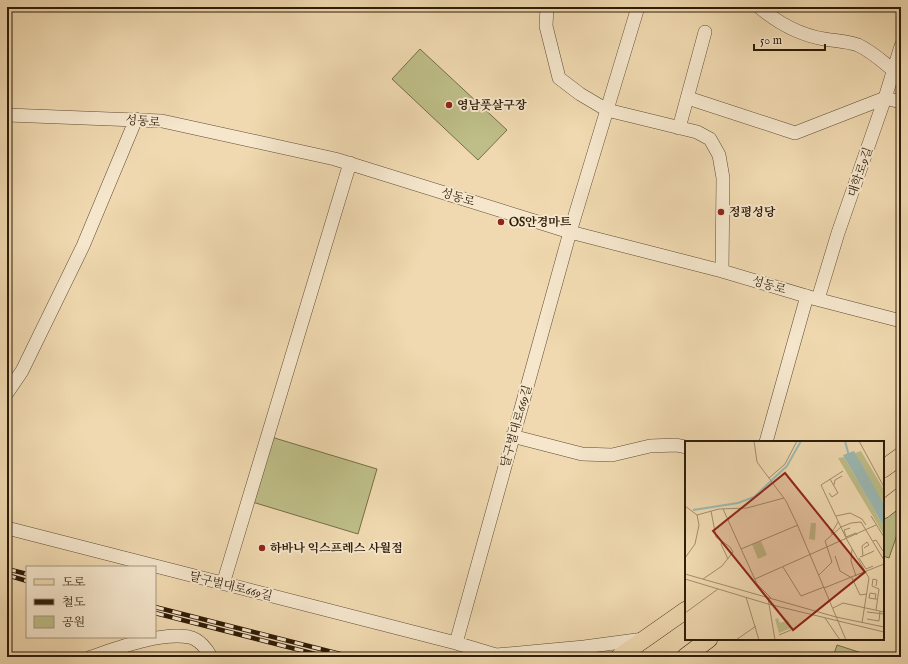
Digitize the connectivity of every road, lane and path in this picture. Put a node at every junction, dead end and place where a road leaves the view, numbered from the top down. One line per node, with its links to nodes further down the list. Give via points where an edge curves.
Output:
1 (538, 7): 4 (street)
2 (638, 7): 11 (street, 달구벌대로669길)
3 (759, 7): 7 (street, via 788,28 824,39 857,45)
4 (546, 13): 11 (street, via 546,26 559,78)
5 (705, 32): 8 (street)
6 (901, 46): 7 (street, 대학로9길)
7 (893, 70): 9 (street, 대학로9길)
8 (688, 98): 9 (street, via 795,133); 14 (street)
9 (885, 98): 10 (street); 18 (street, 대학로9길, via 838,234)
10 (901, 102)
11 (607, 110): 14 (street); 16 (street, 달구벌대로669길)
12 (7, 115): 13 (street, 성동로)
13 (136, 119): 15 (street, 성동로, via 162,121); 20 (street, via 83,246 22,371)
14 (679, 128): 17 (street, via 697,132 710,139 719,155 723,178)
15 (350, 163): 16 (street, 성동로); 31 (street)
16 (570, 232): 17 (street, 성동로); 21 (street, 달구벌대로669길)
17 (722, 271): 18 (street, 성동로)
18 (812, 298): 19 (street, 성동로); 22 (street, 대학로9길)
19 (901, 321)
20 (7, 393)
21 (512, 436): 23 (street, via 582,454 612,455 650,446); 35 (street, 달구벌대로669길)
22 (766, 441)
23 (685, 447)
24 (901, 456): 25 (main road)
25 (884, 468)
26 (901, 496): 27 (main road)
27 (884, 509)
28 (7, 528): 29 (street, 달구벌대로669길)
29 (154, 566)
30 (156, 567): 31 (street, 달구벌대로669길)
31 (223, 584): 35 (street, 달구벌대로669길)
32 (685, 611): 33 (main road)
33 (649, 636): 36 (street, 달구벌대로669길); 40 (main road)
34 (708, 640): 41 (main road)
35 (456, 643): 36 (street, 달구벌대로669길, via 496,655)
36 (584, 647): 39 (street)
37 (95, 656): 38 (street, via 163,636 190,637 206,648)
38 (211, 657)
39 (593, 657)
40 (619, 657)
41 (685, 657)

